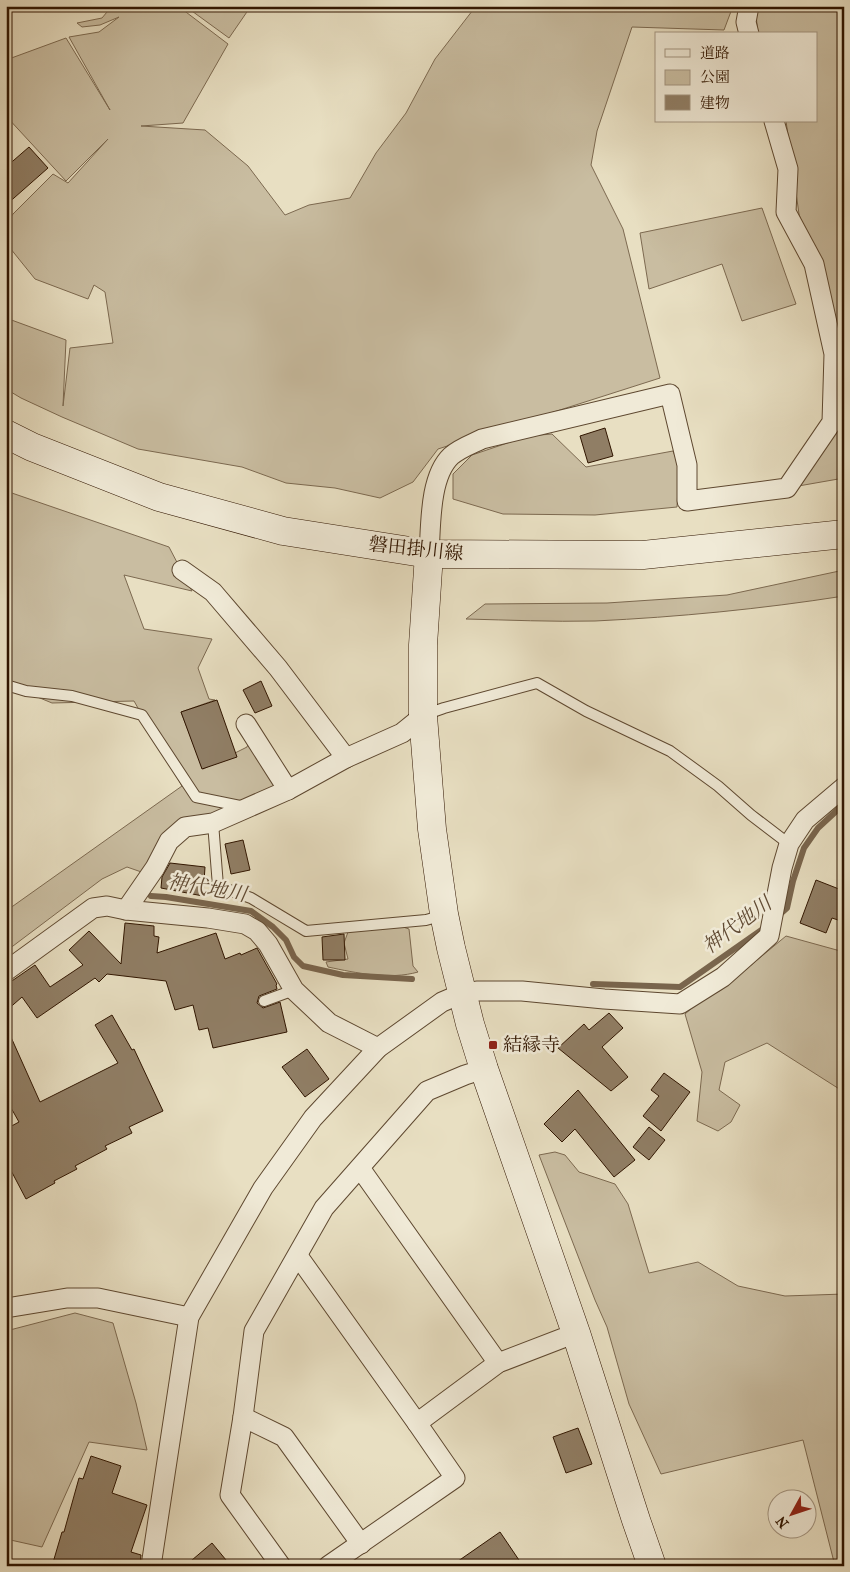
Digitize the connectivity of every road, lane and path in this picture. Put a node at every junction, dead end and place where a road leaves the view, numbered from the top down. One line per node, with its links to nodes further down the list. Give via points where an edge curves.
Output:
1 (749, 6): 2 (street, via 746,22)
2 (748, 32)
3 (774, 122): 6 (street, via 788,169 786,212 814,264 834,354 832,422 787,488 687,501 687,465 670,394 482,439 458,451 449,457 435,492)
4 (6, 434): 6 (street, 磐田掛川線, via 158,497 283,531)
5 (844, 534): 6 (street, 磐田掛川線, via 643,555)
6 (429, 554): 9 (street, via 423,645)
7 (182, 570): 11 (street, via 213,592 278,668)
8 (6, 685): 14 (lane, via 26,691 72,696 142,715 196,797)
9 (423, 716): 11 (street, via 402,733); 16 (lane, via 536,683 670,752); 18 (street, via 432,828)
10 (246, 724): 13 (street)
11 (346, 758): 13 (street)
12 (844, 787): 16 (street, via 805,820)
13 (288, 790): 14 (street)
14 (248, 808): 15 (street)
15 (213, 823): 17 (street, via 185,827 169,841); 18 (lane, via 218,886 251,898 306,931 426,920)
16 (789, 844): 21 (street, via 769,936 723,977 680,1004 522,991)
17 (126, 910): 19 (street, via 107,906 93,908); 20 (street, via 245,924 268,944)
18 (444, 914): 21 (street)
19 (6, 971)
20 (294, 990): 22 (lane); 23 (street, via 329,1023)
21 (463, 994): 23 (street, via 442,1002); 24 (street)
22 (264, 1001)
23 (378, 1048): 28 (street, via 313,1118 263,1188)
24 (484, 1069): 25 (street, via 428,1091); 29 (street)
25 (360, 1168): 26 (street, via 324,1208); 30 (street)
26 (298, 1256): 31 (street, via 254,1331); 32 (street)
27 (6, 1308): 28 (street, via 67,1298 98,1298)
28 (190, 1317): 34 (street)
29 (576, 1333): 30 (street); 37 (street)
30 (498, 1363): 32 (street)
31 (243, 1417): 33 (street, via 284,1437); 35 (street, via 230,1495)
32 (417, 1423): 33 (street, via 455,1478)
33 (360, 1544): 36 (street)
34 (151, 1566)
35 (281, 1566)
36 (328, 1566)
37 (652, 1566)

